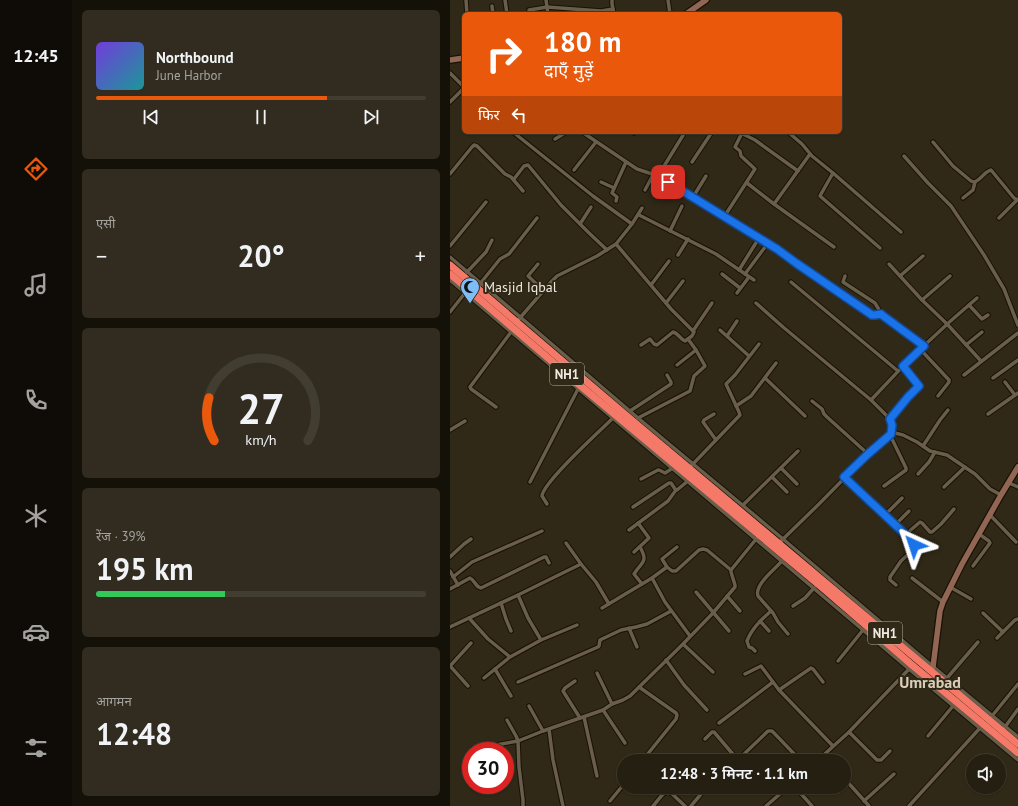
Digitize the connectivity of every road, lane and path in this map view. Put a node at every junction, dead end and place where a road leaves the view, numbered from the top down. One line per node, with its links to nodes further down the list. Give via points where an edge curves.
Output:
1 (466, 0): 11 (street)
2 (505, 0): 13 (street)
3 (546, 0): 8 (street)
4 (612, 0): 9 (street)
5 (668, 0): 16 (street)
6 (706, 0): 17 (street)
7 (492, 6): 12 (street)
8 (547, 7): 9 (street, via 601,12); 10 (street); 14 (street)
9 (613, 9): 15 (street)
10 (529, 10)
11 (467, 12)
12 (493, 12)
13 (507, 12)
14 (548, 12)
15 (614, 12)
16 (670, 12)
17 (689, 12)
18 (462, 58): 19 (street)
19 (450, 60)
20 (450, 74): 21 (street)
21 (462, 85)
22 (462, 89): 23 (street)
23 (450, 102)
24 (516, 134): 67 (street)
25 (563, 134): 32 (street)
26 (585, 134): 33 (street)
27 (684, 134): 44 (street)
28 (711, 134): 38 (street)
29 (740, 134): 49 (street, via 735,147 755,168)
30 (742, 134): 40 (street, via 755,140)
31 (790, 134): 35 (street)
32 (554, 139)
33 (596, 142): 37 (street); 39 (street)
34 (933, 142): 48 (street, via 956,168 970,181)
35 (810, 154): 40 (street); 41 (street)
36 (904, 156): 117 (street, via 951,206 1004,289)
37 (626, 162): 43 (street); 50 (street)
38 (692, 162)
39 (574, 170)
40 (798, 171): 58 (street)
41 (833, 173): 69 (street); 77 (street, via 820,196)
42 (450, 174): 46 (street, via 474,145)
43 (652, 174): 44 (street); 51 (street)
44 (658, 176): 53 (street)
45 (706, 176): 53 (street)
46 (514, 180): 52 (street); 66 (street, via 524,166 528,165 556,200)
47 (601, 182): 50 (street)
48 (975, 182): 54 (street, via 973,190); 55 (street, via 992,170)
49 (747, 183): 58 (street); 63 (street)
50 (614, 188): 56 (street, via 612,194 617,197)
51 (645, 190)
52 (523, 191)
53 (693, 197): 63 (street)
54 (963, 198)
55 (1017, 200): 65 (street)
56 (616, 201)
57 (486, 202): 75 (street)
58 (774, 204): 76 (street)
59 (682, 206): 68 (street)
60 (591, 207): 66 (street)
61 (642, 208): 62 (street)
62 (638, 215): 67 (street); 68 (street)
63 (724, 217): 70 (street)
64 (537, 218): 99 (street, via 509,254 500,259)
65 (999, 218)
66 (580, 224): 78 (street)
67 (632, 224): 74 (street)
68 (670, 231): 72 (street)
69 (901, 232)
70 (759, 238): 73 (street); 86 (street)
71 (492, 240): 87 (street, via 486,252)
72 (688, 240): 79 (street); 86 (street, via 716,254)
73 (768, 243): 90 (street); 112 (street, via 872,315)
74 (616, 244): 78 (street); 100 (street)
75 (450, 246)
76 (834, 247)
77 (880, 248)
78 (607, 250): 102 (street, via 557,276)
79 (678, 255)
80 (923, 256): 92 (street)
81 (450, 257): 87 (street)
82 (669, 261): 100 (street)
83 (450, 264): 87 (highway, NH1)
84 (538, 264): 102 (street, via 528,276)
85 (889, 264): 92 (street)
86 (739, 270): 90 (street)
87 (464, 273): 99 (highway, NH1)
88 (450, 274): 152 (highway, NH1)
89 (722, 274): 101 (street)
90 (745, 274): 94 (street)
91 (846, 276): 112 (street, via 843,282 875,303)
92 (900, 276): 106 (street)
93 (950, 276): 106 (street)
94 (749, 277): 97 (street); 101 (street)
95 (450, 280): 103 (street)
96 (683, 280): 107 (street)
97 (754, 280)
98 (791, 282): 137 (street)
99 (478, 285): 114 (highway, NH1)
100 (651, 285): 107 (street)
101 (740, 288): 104 (street)
102 (543, 290): 114 (street)
103 (465, 293): 111 (street); 120 (street)
104 (737, 293)
105 (977, 298): 110 (street)
106 (922, 300): 116 (street)
107 (666, 303): 119 (street)
108 (712, 303): 119 (street)
109 (756, 303): 146 (street)
110 (969, 305): 113 (street, via 982,319); 116 (street)
111 (450, 312)
112 (881, 314): 128 (street)
113 (988, 315)
114 (518, 319): 151 (street); 152 (highway, NH1)
115 (737, 321): 123 (street)
116 (947, 324): 127 (street); 128 (street)
117 (1018, 324)
118 (720, 330): 123 (street)
119 (693, 331): 124 (street, via 693,335)
120 (511, 332): 143 (street); 149 (street, via 470,387)
121 (982, 332): 127 (street)
122 (1018, 332): 133 (street)
123 (727, 336): 131 (street)
124 (688, 339): 126 (street, via 684,341 674,332 656,345 650,339); 129 (street)
125 (759, 344): 131 (street)
126 (641, 345)
127 (966, 345): 133 (street)
128 (924, 346): 130 (street)
129 (696, 350): 135 (street); 156 (street, via 705,366 694,376 690,391)
130 (920, 350): 136 (street); 145 (street, via 949,380)
131 (750, 356): 148 (street, via 726,384)
132 (1018, 360): 141 (street)
133 (981, 361): 139 (street)
134 (776, 363): 140 (street)
135 (677, 365)
136 (903, 366): 137 (street); 157 (street, via 919,386)
137 (898, 371): 146 (street)
138 (667, 375): 151 (street, via 670,384)
139 (964, 375)
140 (765, 378): 148 (street, via 751,396); 155 (street)
141 (993, 378)
142 (1005, 382): 144 (street)
143 (578, 389): 152 (street); 177 (street)
144 (1016, 394): 154 (street)
145 (938, 396)
146 (871, 400): 157 (street)
147 (812, 401): 166 (street)
148 (736, 406): 161 (street, via 740,416)
149 (496, 407)
150 (948, 410): 162 (street)
151 (630, 411): 156 (street)
152 (614, 412): 165 (highway, NH1); 170 (street); 176 (highway, NH1); 187 (street, via 551,480 542,494)
153 (714, 414): 161 (street, via 703,422)
154 (988, 414)
155 (805, 416)
156 (638, 418): 165 (street)
157 (890, 419): 160 (street)
158 (465, 421): 159 (street)
159 (450, 430)
160 (891, 434): 162 (street, via 903,435); 166 (street); 180 (street, via 906,470)
161 (716, 440): 167 (street)
162 (923, 446): 164 (street)
163 (798, 451): 171 (street)
164 (934, 452): 168 (street, via 947,455); 172 (street)
165 (676, 453): 167 (highway, NH1)
166 (868, 454): 174 (street)
167 (691, 465): 188 (street); 202 (highway, NH1, via 752,520)
168 (965, 467): 181 (street); 185 (street)
169 (1018, 467): 178 (street)
170 (673, 468): 175 (street, via 665,473 658,470); 176 (street)
171 (781, 468): 173 (street); 179 (street)
172 (918, 474)
173 (772, 477): 184 (street); 188 (street)
174 (844, 477): 192 (street); 202 (street)
175 (641, 479)
176 (690, 480): 183 (street); 200 (highway, NH1)
177 (530, 482)
178 (1008, 483): 182 (street); 185 (street)
179 (796, 484)
180 (884, 486)
181 (944, 487)
182 (1018, 488)
183 (676, 490): 189 (street, via 669,482); 194 (street, via 668,501)
184 (787, 492)
185 (1000, 495): 193 (street)
186 (902, 498): 192 (street)
187 (547, 504)
188 (743, 505): 202 (street)
189 (633, 507)
190 (954, 509): 199 (street, via 932,532 920,522)
191 (909, 511): 195 (street)
192 (885, 515): 195 (street)
193 (990, 515): 198 (street); 203 (street)
194 (638, 523): 196 (street); 205 (street, via 649,538)
195 (895, 525): 199 (street)
196 (629, 530)
197 (542, 531): 216 (street, via 472,562)
198 (979, 534): 212 (street, via 990,543); 222 (street)
199 (905, 535): 221 (street, via 914,547 890,577)
200 (757, 537): 209 (street); 215 (street); 264 (highway, NH1, via 825,590)
201 (472, 539): 208 (street)
202 (781, 541): 242 (highway, NH1)
203 (1016, 542)
204 (566, 543): 211 (street)
205 (640, 547): 207 (street); 219 (street, via 644,559 634,574)
206 (677, 547): 213 (street, via 662,558)
207 (634, 552)
208 (450, 557)
209 (782, 561): 223 (street); 236 (street, via 763,581 756,594)
210 (549, 563): 220 (street, via 544,557 481,588 471,578)
211 (581, 564): 226 (street); 231 (street, via 596,582)
212 (974, 566)
213 (667, 567): 215 (street, via 676,571 703,549); 217 (street)
214 (450, 570): 216 (street)
215 (731, 570): 227 (street, via 735,586)
216 (453, 577): 220 (street)
217 (652, 578): 219 (street); 234 (street)
218 (912, 578): 229 (street)
219 (642, 584): 231 (street)
220 (458, 585): 224 (street)
221 (896, 585)
222 (950, 587): 228 (street); 229 (street)
223 (814, 588): 232 (street); 246 (street)
224 (450, 589)
225 (696, 592): 237 (street)
226 (518, 595): 230 (street); 254 (street)
227 (727, 596): 235 (street); 237 (street)
228 (971, 599)
229 (943, 602): 265 (street)
230 (501, 603): 239 (street); 247 (street)
231 (608, 604): 233 (street)
232 (793, 606)
233 (602, 608)
234 (671, 611): 245 (street, via 643,625); 252 (street)
235 (740, 611)
236 (771, 611): 241 (street); 251 (street)
237 (713, 613): 248 (street); 252 (street)
238 (983, 613): 250 (street)
239 (469, 618): 244 (street); 260 (street, via 488,639)
240 (1018, 619): 250 (street)
241 (760, 621): 249 (street); 259 (street, via 747,641 749,647)
242 (878, 623): 265 (street); 293 (highway, NH1)
243 (577, 625): 254 (street)
244 (450, 627)
245 (629, 628): 258 (street); 273 (street, via 600,640 598,647)
246 (864, 630): 262 (street); 264 (street)
247 (512, 631)
248 (729, 631)
249 (769, 631)
250 (1003, 632): 253 (street)
251 (788, 634)
252 (690, 636): 257 (street)
253 (997, 638)
254 (541, 640): 260 (street)
255 (978, 642): 271 (street)
256 (471, 643): 263 (street)
257 (683, 644): 261 (street); 267 (street)
258 (637, 647)
259 (755, 651)
260 (510, 657): 266 (street)
261 (666, 660): 278 (street); 286 (street)
262 (838, 661)
263 (450, 666): 277 (street)
264 (911, 667): 283 (street); 291 (highway, NH1); 295 (street)
265 (933, 667): 271 (street)
266 (496, 669): 270 (street); 280 (street)
267 (713, 672)
268 (597, 673): 281 (street)
269 (745, 674): 274 (street, via 761,666)
270 (484, 678)
271 (947, 678): 287 (street)
272 (575, 681): 288 (street, via 563,690)
273 (518, 682)
274 (773, 682): 279 (street); 290 (street)
275 (823, 682): 279 (street, via 811,668)
276 (1018, 684): 287 (street)
277 (468, 686)
278 (639, 687): 281 (street, via 626,698); 305 (street, via 677,715)
279 (779, 690): 302 (street)
280 (511, 696)
281 (612, 704): 285 (street)
282 (529, 706): 294 (street)
283 (953, 706): 291 (street); 296 (street)
284 (1018, 709): 293 (street)
285 (603, 710): 288 (street); 301 (street)
286 (707, 710)
287 (992, 716): 293 (street)
288 (582, 718): 292 (street); 312 (street)
289 (507, 720): 299 (street)
290 (719, 723)
291 (982, 726): 304 (highway, NH1); 310 (street); 328 (street)
292 (549, 729): 294 (street); 321 (street)
293 (1004, 729): 298 (highway, NH1)
294 (543, 731): 299 (street)
295 (849, 732): 302 (street); 303 (street, via 877,760 881,760)
296 (928, 736)
297 (705, 739): 306 (street, via 714,732)
298 (1017, 740)
299 (518, 741): 300 (street); 320 (street)
300 (512, 742)
301 (625, 743)
302 (833, 746): 309 (street)
303 (890, 751)
304 (1018, 753)
305 (648, 754)
306 (730, 754)
307 (744, 754): 308 (street, via 770,731)
308 (794, 754)
309 (825, 754)
310 (1018, 760)
311 (894, 774): 319 (street)
312 (597, 776)
313 (851, 786): 319 (street)
314 (617, 792): 318 (street)
315 (701, 794): 324 (street)
316 (780, 794): 325 (street)
317 (801, 794): 326 (street)
318 (610, 801)
319 (864, 802): 327 (street)
320 (523, 806)
321 (563, 806)
322 (653, 806): 323 (street, via 669,790)
323 (685, 806)
324 (691, 806)
325 (766, 806)
326 (812, 806)
327 (868, 806)
328 (909, 806)

